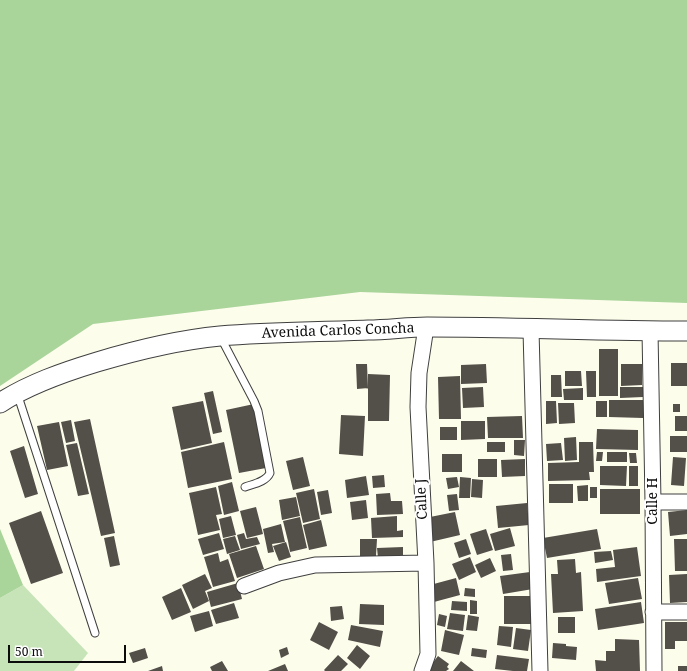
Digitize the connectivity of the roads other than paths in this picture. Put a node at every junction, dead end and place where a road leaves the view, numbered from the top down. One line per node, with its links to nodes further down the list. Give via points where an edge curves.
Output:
1 (426, 327): 2 (street, Avenida Carlos Concha); 5 (street, Avenida Carlos Concha); 11 (street, Calle J, via 419,373 418,407)
2 (531, 330): 3 (street, Avenida Carlos Concha); 17 (street)
3 (650, 331): 4 (street, Avenida Carlos Concha); 9 (street, Calle H)
4 (687, 331)
5 (220, 336): 6 (street, Avenida Carlos Concha, via 131,352 70,370); 8 (lane, via 258,411 270,473 264,480)
6 (17, 393): 7 (street, Avenida Carlos Concha); 15 (lane)
7 (0, 403)
8 (245, 487)
9 (653, 502): 10 (street); 13 (street, Calle H)
10 (687, 502)
11 (426, 563): 12 (street, via 315,565 279,573); 16 (street, Calle J, via 428,654)
12 (244, 586)
13 (653, 612): 14 (street); 18 (street, Calle H)
14 (687, 612)
15 (95, 633)
16 (422, 671)
17 (540, 671)
18 (654, 671)

